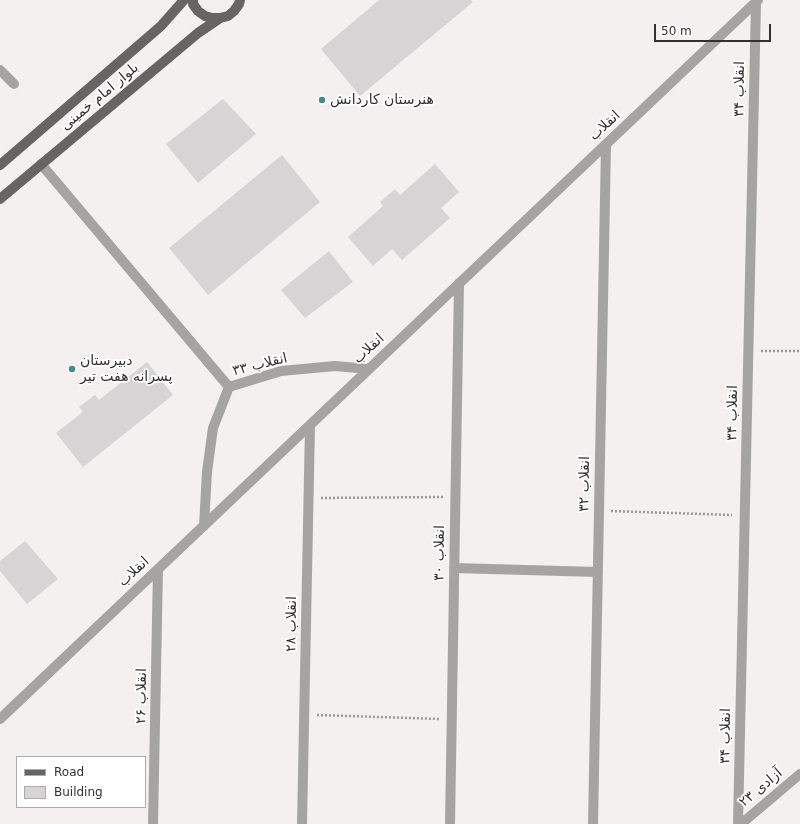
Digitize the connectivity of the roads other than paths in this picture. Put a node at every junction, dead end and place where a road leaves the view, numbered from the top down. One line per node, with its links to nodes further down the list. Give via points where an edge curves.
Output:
1 (184, 0): 9 (main road, بلوار امام خمینی, via 161,26)
2 (192, 0): 5 (main road, via 204,16)
3 (240, 1): 5 (main road, بلوار امام خمینی, via 234,11)
4 (757, 1): 8 (street, انقلاب); 26 (street, انقلاب ۳۴)
5 (220, 18): 10 (main road, بلوار امام خمینی, via 198,33)
6 (0, 70): 7 (street)
7 (14, 84)
8 (606, 145): 12 (street, انقلاب); 19 (street, انقلاب ۳۲)
9 (0, 164)
10 (41, 164): 11 (main road, بلوار امام خمینی); 14 (street)
11 (0, 199)
12 (460, 283): 13 (street, انقلاب); 17 (street, انقلاب ۳۰)
13 (369, 369): 14 (street, انقلاب ۳۳, via 335,366 281,371); 15 (street, انقلاب)
14 (228, 387): 16 (street, انقلاب ۳۳, via 213,428)
15 (310, 425): 16 (street, انقلاب); 23 (street, انقلاب ۲۸)
16 (204, 526): 18 (street, انقلاب)
17 (454, 568): 19 (street); 24 (street, انقلاب ۳۰)
18 (158, 569): 20 (street, انقلاب); 22 (street, انقلاب ۲۶)
19 (598, 572): 25 (street, انقلاب ۳۲)
20 (0, 719)
21 (800, 774): 27 (street, آزادی ۲۳)
22 (153, 824)
23 (302, 824)
24 (450, 824)
25 (593, 824)
26 (738, 824)
27 (741, 824)

